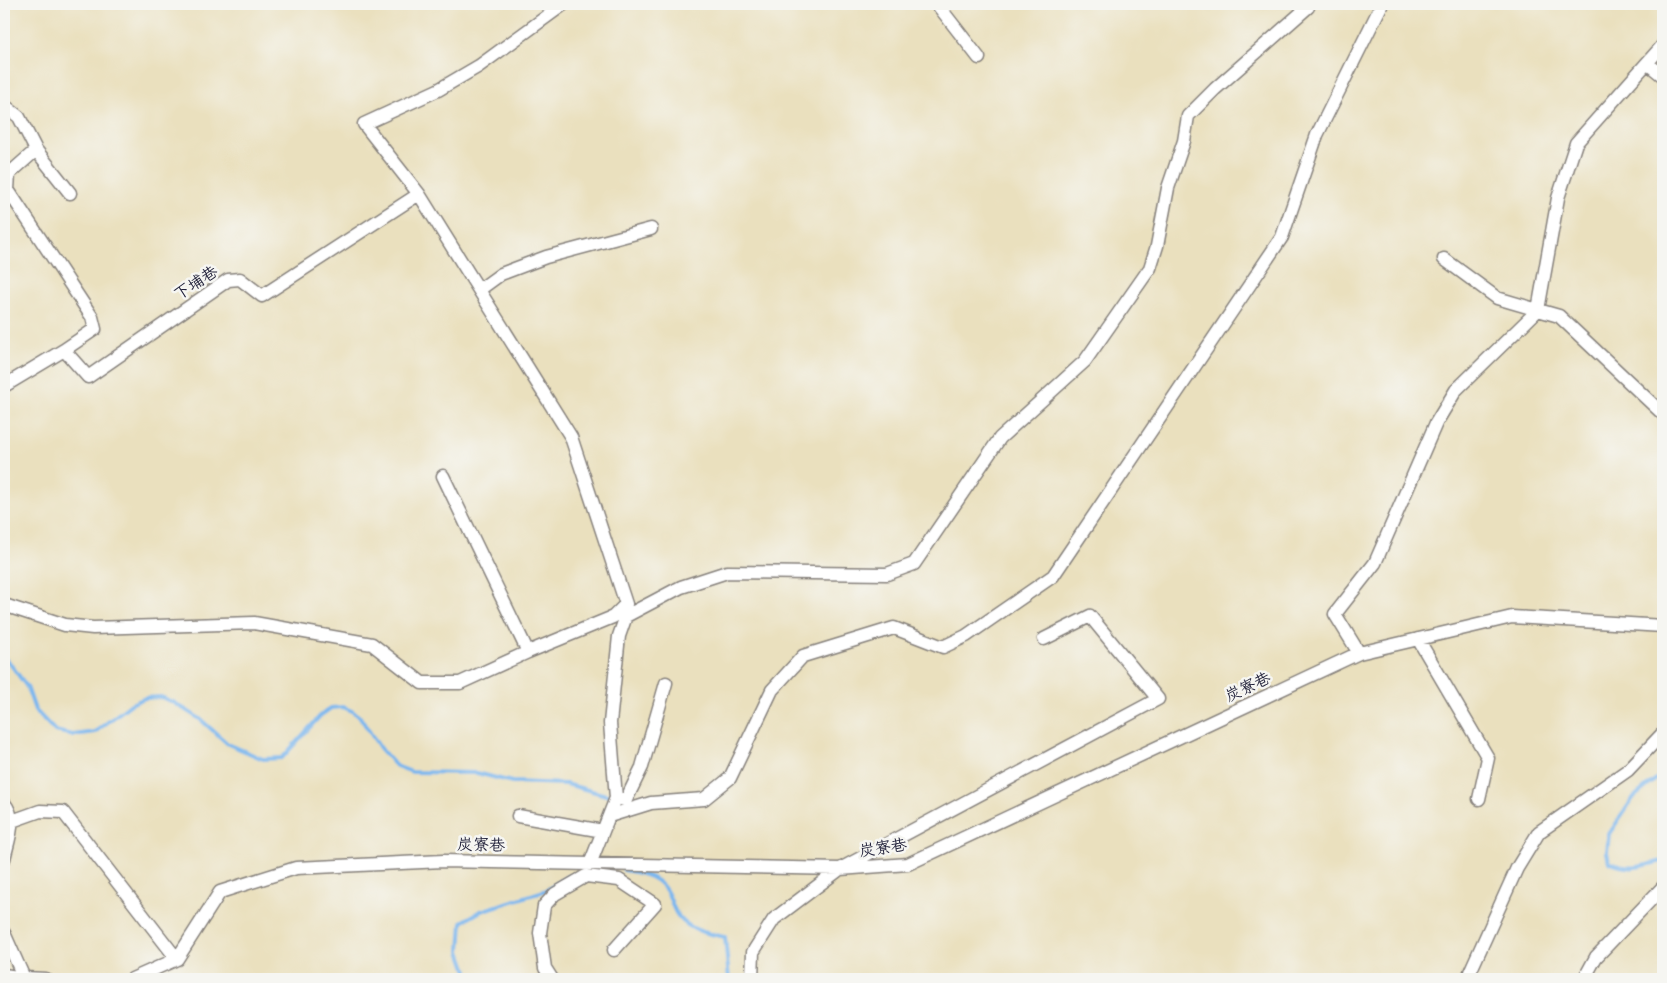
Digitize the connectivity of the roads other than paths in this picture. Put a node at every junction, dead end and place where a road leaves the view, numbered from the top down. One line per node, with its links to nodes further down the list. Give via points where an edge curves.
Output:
1 (564, 4): 12 (street, via 479,66 438,90 364,124)
2 (937, 4): 6 (street)
3 (1309, 4): 29 (street, via 1188,116 1150,268 1085,360 1000,438 914,564 888,574 727,572 680,587 626,616 619,636 610,723)
4 (1382, 4): 33 (street, via 1317,135 1282,237 1053,576 966,636 943,647 894,628 802,656 772,690 730,778 704,798 651,803)
5 (1663, 45): 7 (street)
6 (979, 58)
7 (1647, 63): 8 (street); 16 (street, via 1576,143 1558,198)
8 (1663, 76)
9 (4, 105): 10 (street, via 19,117)
10 (36, 150): 11 (street); 17 (street, via 9,174 8,190 92,317 95,329)
11 (70, 193)
12 (419, 194): 15 (street); 17 (street, 下埔巷, via 262,296 240,279 228,280 88,377)
13 (652, 229): 15 (street, via 546,257 501,274)
14 (1444, 259): 16 (street, via 1497,298)
15 (479, 290): 25 (street, via 571,437 626,604 613,618)
16 (1538, 310): 19 (street, via 1560,316); 26 (street, via 1456,390 1436,422 1375,563 1336,614)
17 (64, 350): 18 (street)
18 (4, 386)
19 (1663, 414)
20 (443, 476): 25 (street)
21 (4, 605): 25 (street, via 65,625 93,628 254,623 372,644 422,683 460,683)
22 (1663, 626): 24 (street, 炭寮巷, via 1512,617)
23 (1044, 639): 38 (street, via 1090,616 1158,699)
24 (1418, 639): 26 (street, 炭寮巷); 30 (street, via 1488,758)
25 (528, 652)
26 (1358, 654): 38 (street, 炭寮巷, via 908,864)
27 (666, 684): 29 (street, via 642,767 626,800)
28 (1663, 733): 49 (street, via 1628,770 1539,832 1517,868 1470,972)
29 (616, 798): 33 (street)
30 (1478, 799)
31 (4, 803): 34 (street)
32 (518, 816): 35 (street)
33 (609, 816): 35 (street)
34 (12, 821): 36 (street); 42 (street, via 40,811 63,812)
35 (603, 831): 37 (street)
36 (4, 859)
37 (590, 864): 38 (street, 炭寮巷); 42 (street, 炭寮巷, via 443,861 296,868 220,892)
38 (840, 869): 48 (street, via 774,919 753,952)
39 (1663, 887): 50 (street, via 1596,957)
40 (4, 933): 44 (street)
41 (614, 950): 47 (street, via 655,904 618,880 586,876 554,894 544,906 540,933 545,968)
42 (177, 959): 46 (street)
43 (4, 975): 44 (street)
44 (24, 978): 45 (street)
45 (45, 979)
46 (132, 979)
47 (552, 979)
48 (752, 979)
49 (1470, 979)
50 (1584, 979)

